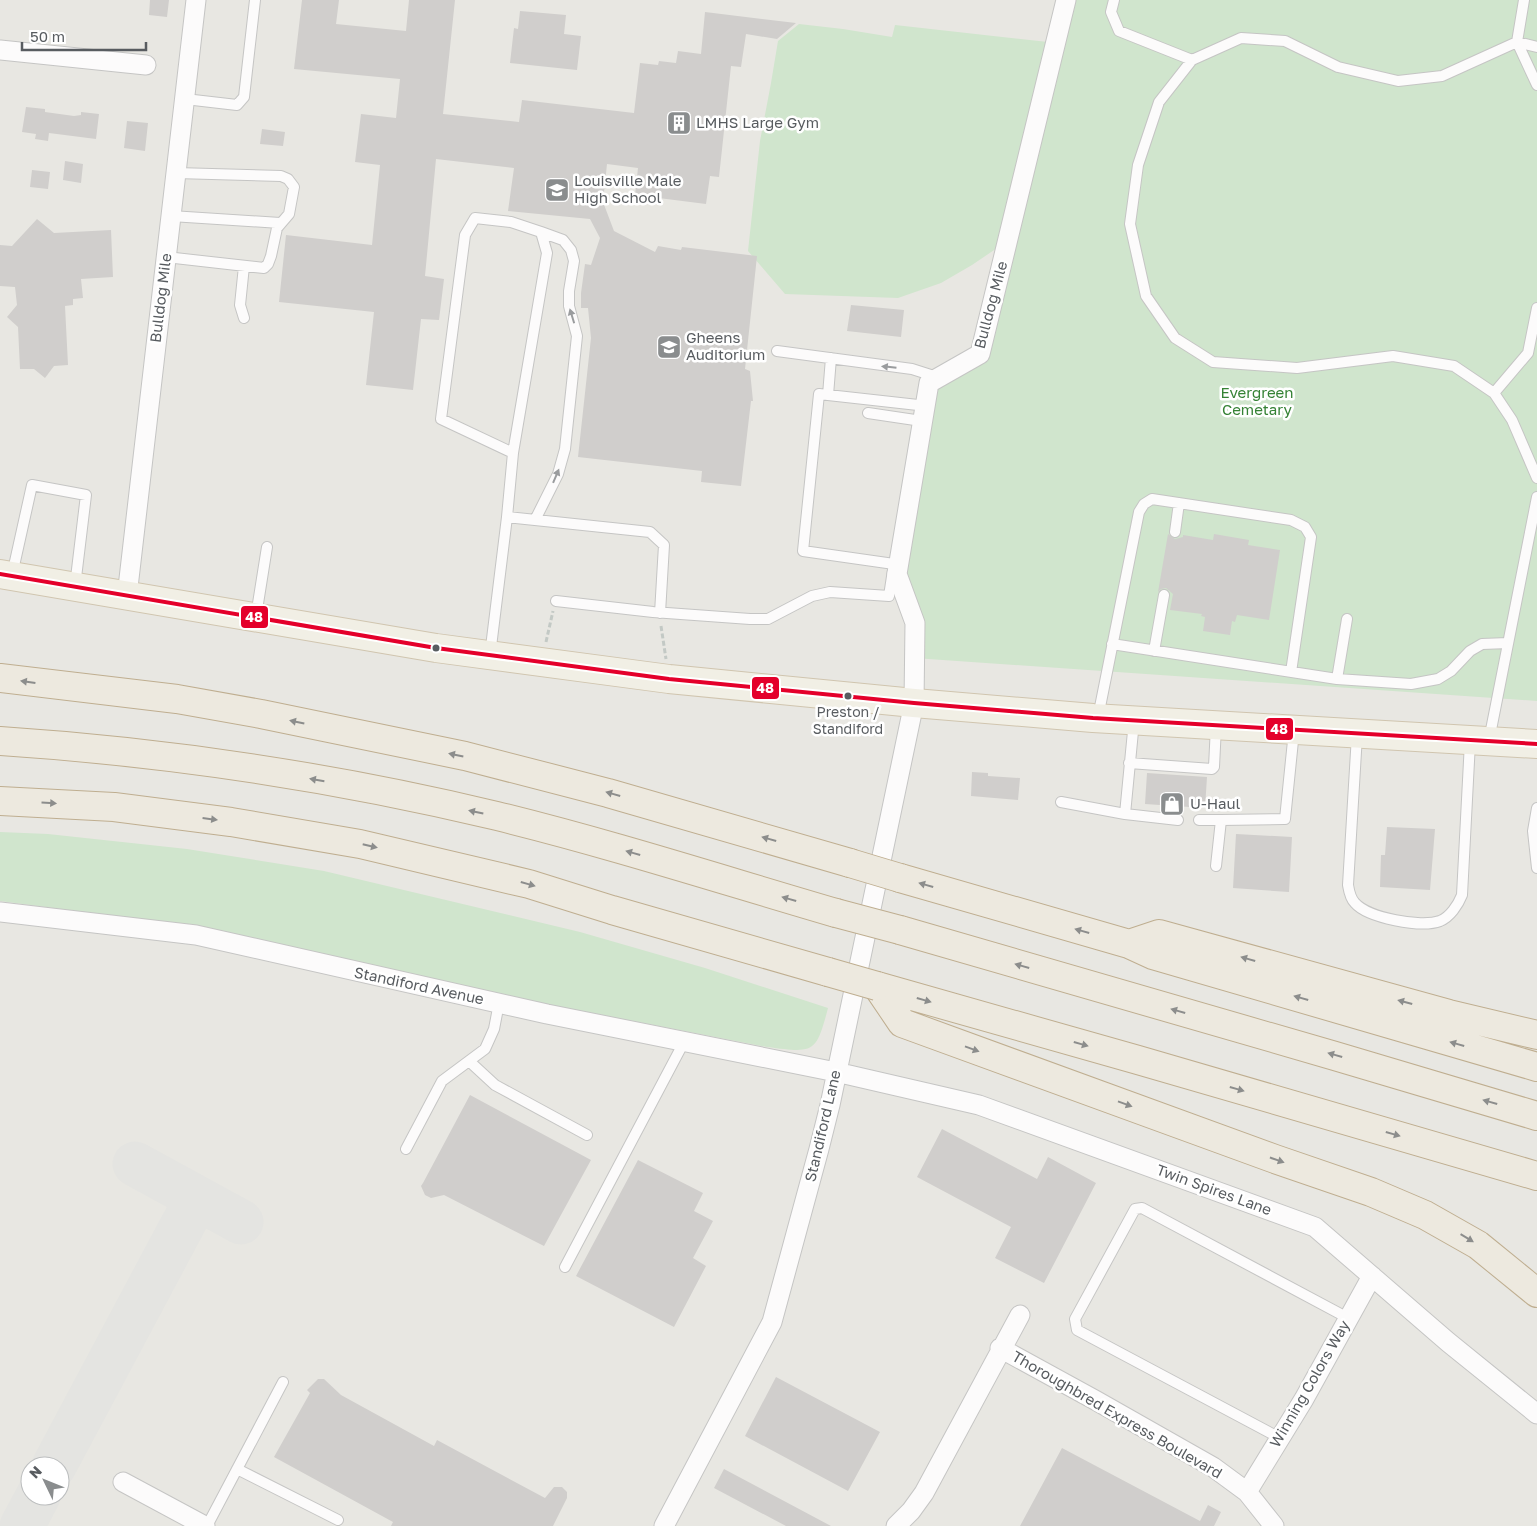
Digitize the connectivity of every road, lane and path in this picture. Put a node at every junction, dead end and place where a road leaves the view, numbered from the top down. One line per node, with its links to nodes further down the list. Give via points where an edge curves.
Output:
1 (196, 0): 12 (street, Bulldog Mile)
2 (255, 0): 12 (lane, via 241,102 237,105)
3 (1066, 0): 23 (street, Bulldog Mile, via 980,354)
4 (1114, 0): 9 (lane, via 1111,12 1120,32)
5 (1524, 0): 6 (lane)
6 (1517, 42): 7 (lane); 9 (lane, via 1442,76 1398,81 1338,67 1285,41 1241,38); 11 (lane)
7 (1537, 47)
8 (0, 50): 10 (street)
9 (1192, 60): 24 (lane, via 1159,102 1138,165 1130,224 1146,296 1175,338 1213,362 1296,368 1393,356 1454,366)
10 (146, 65)
11 (1537, 84)
12 (185, 99): 13 (street, Bulldog Mile)
13 (176, 173): 14 (street, Bulldog Mile); 15 (lane, via 282,176 294,187 289,214)
14 (171, 216): 15 (lane); 17 (street, Bulldog Mile)
15 (280, 223): 18 (lane, via 268,264 264,268)
16 (541, 232): 29 (lane, via 548,253); 29 (lane, via 511,222 475,218 465,235 443,400 441,420); 34 (lane, one-way to 16, via 558,474 565,450 577,336 569,306 574,261 571,250 563,240)
17 (166, 257): 18 (lane); 41 (street, Bulldog Mile)
18 (244, 266): 20 (lane, via 240,306)
19 (1537, 308): 24 (lane, via 1528,353)
20 (244, 318)
21 (776, 351): 22 (lane)
22 (832, 358): 23 (lane, one-way to 22, via 912,369); 25 (lane)
23 (933, 380): 26 (lane, via 925,386); 47 (street, via 897,574)
24 (1494, 393): 30 (lane, via 1512,420)
25 (828, 395): 26 (lane); 37 (lane, via 820,394 803,551)
26 (918, 405): 28 (lane)
27 (868, 413): 28 (lane)
28 (915, 420): 37 (lane)
29 (513, 453): 33 (lane)
30 (1537, 478)
31 (1537, 497): 48 (lane)
32 (1179, 503): 35 (lane); 49 (lane, via 1152,499 1139,512); 53 (lane, via 1291,520 1305,527 1311,537)
33 (507, 517): 34 (lane); 51 (lane)
34 (535, 520): 44 (lane, via 650,532 664,545)
35 (1175, 532)
36 (267, 547): 45 (lane)
37 (894, 564): 42 (lane)
38 (6, 575): 39 (main road); 39 (lane, via 32,485 86,495)
39 (74, 587): 41 (main road)
40 (1164, 595): 50 (lane)
41 (127, 596): 45 (main road)
42 (889, 596): 44 (lane, via 830,592 812,596 768,619); 47 (lane, via 900,600)
43 (556, 601): 44 (lane); 52 (path)
44 (660, 612): 55 (path)
45 (256, 617): 51 (main road)
46 (1347, 620): 56 (lane)
47 (915, 623): 57 (street)
48 (1508, 643): 56 (lane, via 1482,644 1438,679 1411,684); 63 (lane)
49 (1112, 644): 50 (lane); 58 (lane)
50 (1154, 651): 53 (lane)
51 (490, 655): 52 (main road)
52 (540, 662): 55 (main road)
53 (1291, 672): 56 (lane)
54 (0, 678): 77 (highway, one-way to 54, bridge, via 608,793 455,754 177,699)
55 (669, 679): 57 (main road)
56 (1337, 679)
57 (914, 703): 58 (main road); 84 (street, Standiford Lane)
58 (1097, 718): 59 (main road)
59 (1134, 720): 60 (main road); 66 (lane)
60 (1216, 725): 61 (main road); 66 (lane, via 1212,769)
61 (1294, 730): 62 (main road); 73 (lane, via 1285,819)
62 (1357, 734): 63 (main road); 63 (lane, via 1350,894 1363,910 1420,923 1442,920 1462,895)
63 (1480, 741): 65 (main road)
64 (0, 742): 85 (highway, one-way to 64, bridge, via 496,816 253,769)
65 (1537, 744)
66 (1129, 763): 70 (lane)
67 (0, 801): 78 (highway, one-way to 78, bridge, via 114,807 231,822 360,844 529,884)
68 (1061, 802): 70 (lane)
69 (1537, 808): 75 (lane, via 1533,831)
70 (1124, 814): 71 (lane)
71 (1178, 820)
72 (1199, 820): 73 (lane)
73 (1221, 820): 74 (lane)
74 (1216, 866)
75 (1537, 868)
76 (0, 912): 79 (street, Standiford Avenue, via 196,935)
77 (1129, 944): 80 (highway, one-way to 77, via 1159,934); 83 (highway, one-way to 77, via 1153,955)
78 (877, 986): 88 (highway, one-way to 88); 91 (highway, one-way to 91, via 902,1023 1371,1192 1425,1215 1478,1245)
79 (499, 1004): 81 (street, Standiford Avenue); 82 (lane, via 494,1029 485,1049)
80 (1537, 1035)
81 (684, 1042): 84 (street, Standiford Avenue); 89 (lane)
82 (469, 1061): 86 (lane, via 495,1085); 87 (lane, via 442,1081)
83 (1537, 1067)
84 (836, 1072): 90 (street, Twin Spires Lane, via 979,1105 1315,1227); 103 (street, Standiford Lane, via 819,1149 772,1322)
85 (1537, 1116)
86 (587, 1135)
87 (406, 1150)
88 (1537, 1176)
89 (565, 1267)
90 (1372, 1276): 93 (street, Winning Colors Way); 96 (street, Twin Spires Lane)
91 (1537, 1292)
92 (1020, 1315): 94 (street)
93 (1348, 1318): 97 (street, Winning Colors Way); 97 (lane, via 1142,1208 1135,1208 1075,1319 1077,1330)
94 (1000, 1348): 100 (street, Thoroughbred Express Boulevard, via 1193,1455); 104 (street, via 924,1493)
95 (283, 1382): 98 (lane)
96 (1537, 1414)
97 (1280, 1438): 100 (street, Winning Colors Way)
98 (237, 1469): 101 (lane); 102 (lane)
99 (123, 1482): 102 (street)
100 (1248, 1492): 105 (street, Thoroughbred Express Boulevard)
101 (338, 1520)
102 (206, 1526)
103 (664, 1526)
104 (896, 1526)
105 (1274, 1526)

